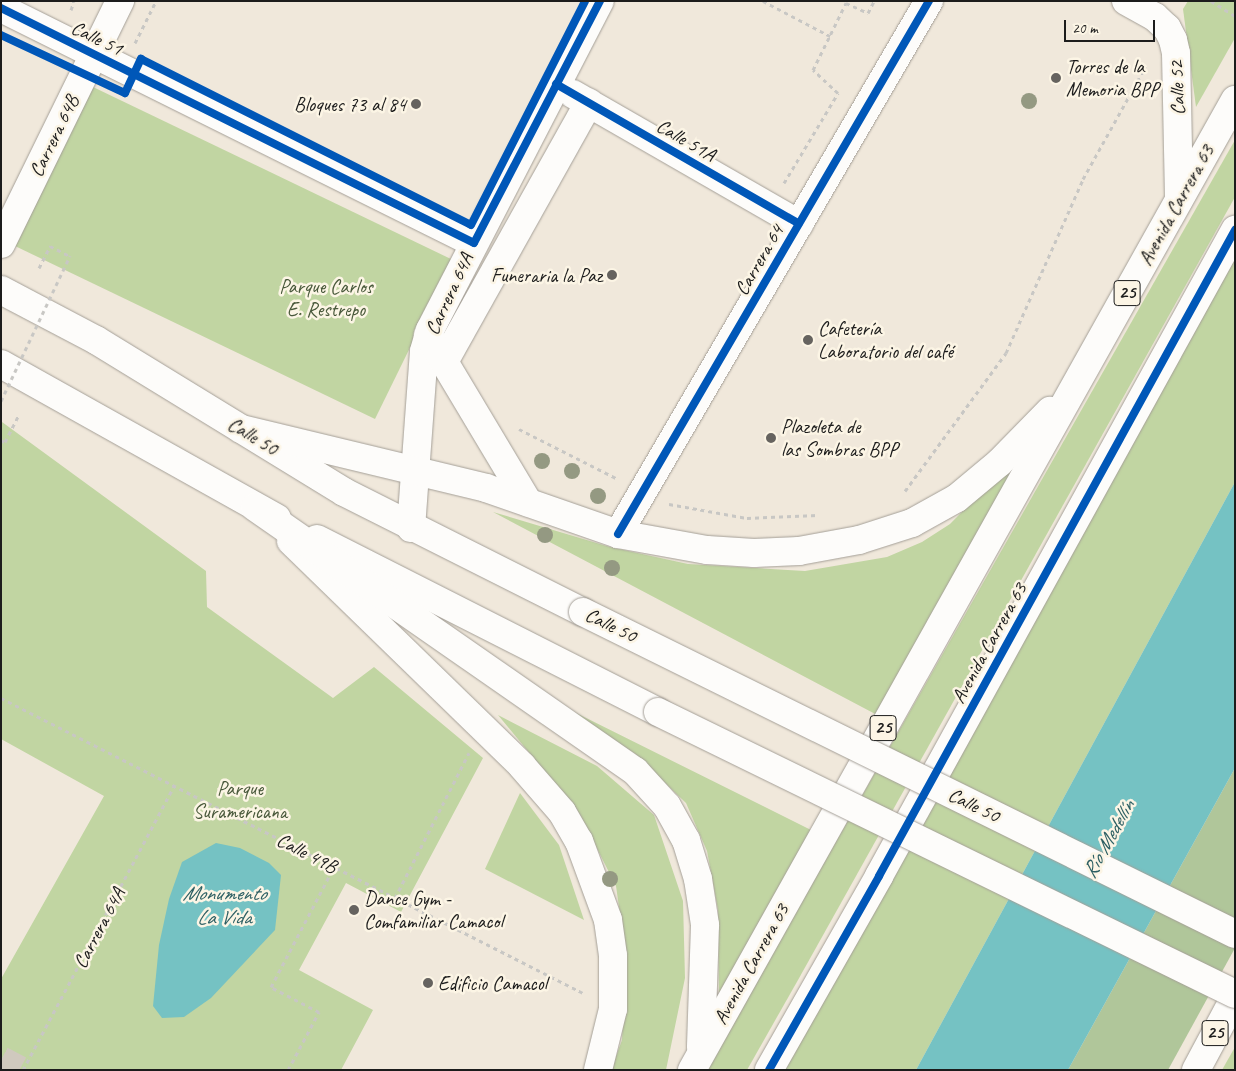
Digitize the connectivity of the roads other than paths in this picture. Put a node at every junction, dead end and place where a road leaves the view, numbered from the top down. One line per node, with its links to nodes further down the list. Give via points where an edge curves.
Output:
1 (120, 1): 6 (main road, Carrera 64B)
2 (600, 1): 7 (main road, Carrera 64A)
3 (929, 1): 11 (main road, Carrera 64)
4 (1126, 1): 10 (main road, Calle 52, via 1167,28 1176,53)
5 (1, 8): 6 (main road, Calle 51)
6 (94, 54): 13 (main road, Calle 51); 14 (main road, Carrera 64B)
7 (556, 84): 9 (main road, Calle 51A); 13 (main road, Carrera 64A)
8 (1235, 100): 10 (main road, Avenida Carrera 63 / 25)
9 (589, 103): 11 (main road, Calle 51A); 17 (main road)
10 (1179, 199): 19 (main road, Avenida Carrera 63 / 25)
11 (799, 224): 25 (main road, Carrera 64)
12 (1235, 230): 30 (main road, Avenida Carrera 63, via 884,867)
13 (474, 243): 16 (main road, Carrera 64A)
14 (1, 244)
15 (1, 290): 20 (main road, Calle 50, via 71,325)
16 (428, 336): 17 (main road); 21 (main road, Carrera 64A, via 424,350)
17 (444, 362): 22 (main road)
18 (3, 369): 23 (main road)
19 (1074, 387): 25 (main road, via 999,463 957,498 912,523 859,540 799,551 754,553 690,548); 28 (main road, Avenida Carrera 63 / 25)
20 (241, 429): 21 (main road); 24 (main road, Calle 50, via 344,492)
21 (416, 471): 22 (main road); 24 (main road, Carrera 64A)
22 (528, 502): 25 (main road)
23 (255, 506): 27 (main road, bridge, via 658,712); 28 (main road, via 635,771 667,806 686,840 705,925); 29 (main road, via 522,766 562,812 579,841 599,888 614,956 614,1009)
24 (411, 528): 26 (main road, Calle 50, bridge)
25 (618, 534)
26 (1235, 934)
27 (1235, 996): 31 (main road, 25)
28 (696, 1063)
29 (598, 1070)
30 (768, 1070)
31 (1196, 1070)

